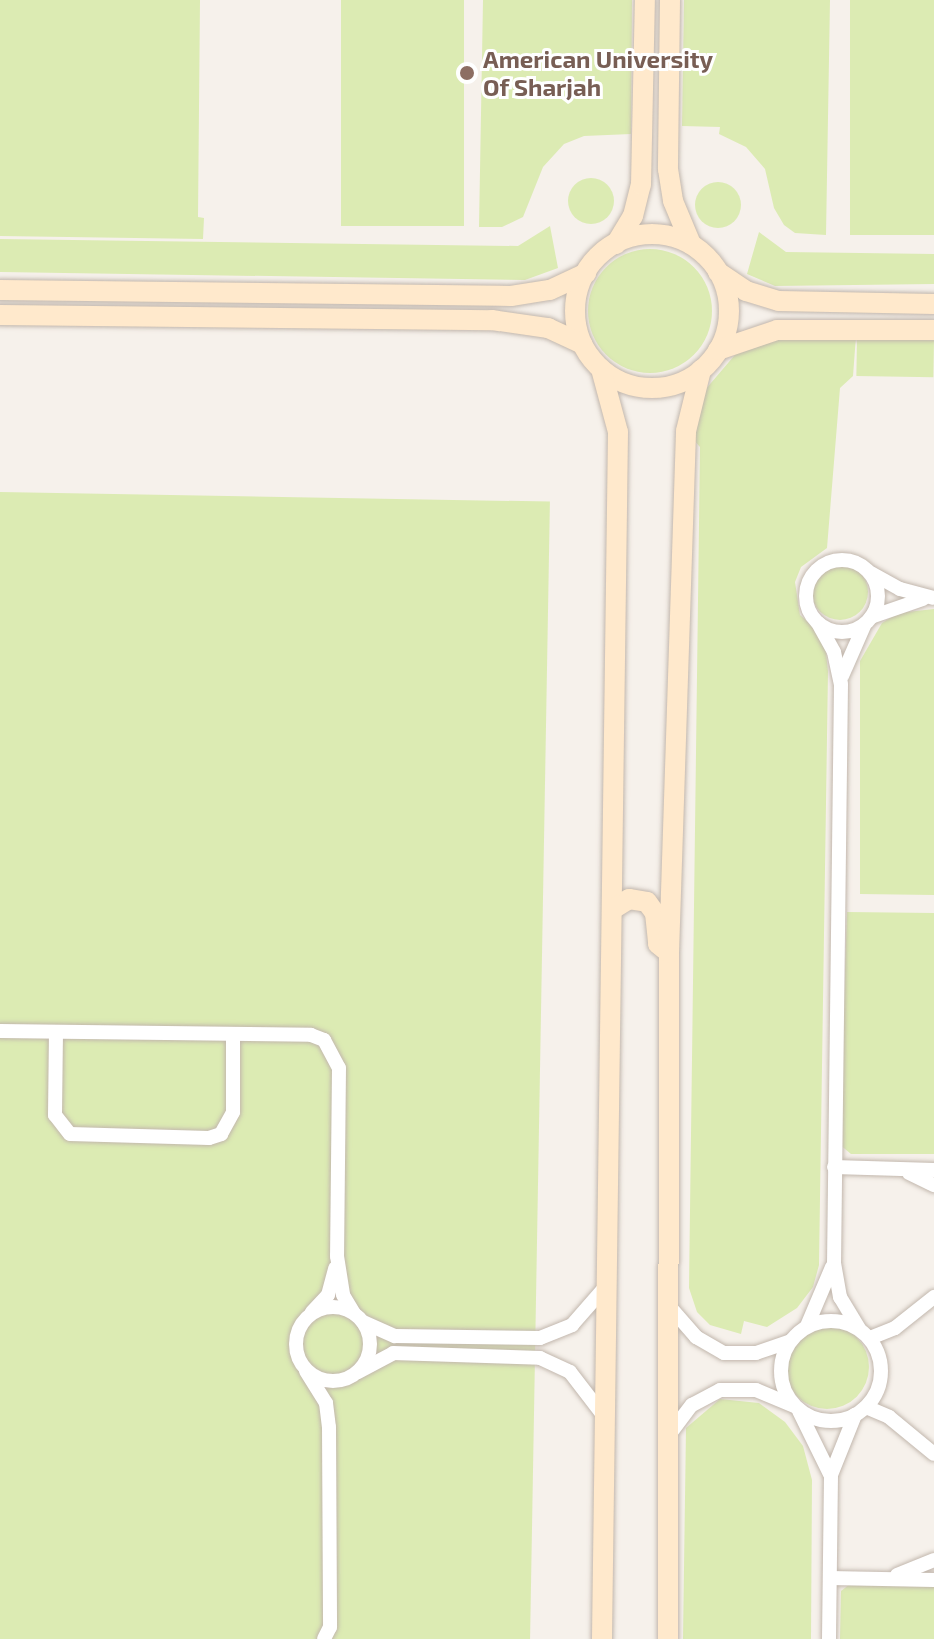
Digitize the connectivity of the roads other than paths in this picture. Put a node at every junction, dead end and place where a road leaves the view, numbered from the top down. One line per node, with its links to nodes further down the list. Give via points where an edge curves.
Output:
1 (645, 0): 3 (street)
2 (670, 0): 4 (street)
3 (643, 169): 4 (street); 5 (street, via 635,209)
4 (668, 169): 6 (street, via 673,201)
5 (616, 244): 6 (street, via 657,235); 8 (street)
6 (691, 244): 7 (street)
7 (717, 271): 10 (street, via 746,291 779,301); 14 (street, via 728,315)
8 (586, 273): 9 (street, via 550,290 511,296); 13 (street, via 575,308)
9 (0, 290)
10 (934, 304)
11 (0, 315): 13 (street, via 511,320 548,328)
12 (934, 330): 14 (street, via 777,330)
13 (582, 344): 15 (street)
14 (718, 350): 16 (street)
15 (601, 369): 16 (street, via 620,381 651,388 681,382); 22 (street, via 618,432)
16 (701, 370): 23 (street, via 686,431)
17 (870, 573): 18 (street); 19 (street, via 877,587); 20 (street, via 838,560 817,570 806,591)
18 (934, 598): 19 (street, via 900,603)
19 (868, 621): 20 (street, via 842,632); 21 (street, via 849,652)
20 (818, 623): 21 (street, via 834,652)
21 (841, 684): 27 (street)
22 (613, 909): 23 (street, via 629,899 647,902 655,913 656,939); 33 (street)
23 (669, 953): 35 (street)
24 (0, 1031): 25 (street)
25 (56, 1032): 26 (street); 26 (street, via 55,1115 70,1134 209,1138 221,1134 233,1112)
26 (233, 1034): 31 (street, via 311,1035 334,1051 341,1085)
27 (834, 1167): 28 (street); 32 (street)
28 (896, 1169): 29 (street); 30 (street)
29 (934, 1170)
30 (934, 1185)
31 (337, 1256): 36 (street, via 328,1295); 37 (street, via 343,1295)
32 (834, 1263): 38 (street); 39 (street, via 840,1297)
33 (607, 1284): 37 (street, via 572,1325 540,1338 395,1336); 45 (street)
34 (934, 1297): 39 (street, via 895,1328)
35 (670, 1307): 40 (street, via 696,1337 724,1353 756,1353); 47 (street)
36 (309, 1315): 37 (street, via 331,1307); 41 (street, via 300,1325 295,1349)
37 (359, 1318): 42 (street, via 369,1354)
38 (807, 1326): 39 (street, via 842,1322); 40 (street)
39 (864, 1334): 44 (street, via 881,1373)
40 (790, 1341): 43 (street, via 781,1381)
41 (306, 1371): 42 (street, via 333,1382); 46 (street, via 326,1403)
42 (354, 1375): 45 (street, via 393,1353 540,1358 557,1363 583,1383); 46 (street, via 332,1404)
43 (796, 1408): 44 (street, via 826,1422); 47 (street, via 756,1390 720,1390 692,1405); 49 (street)
44 (861, 1411): 48 (street, via 899,1424); 49 (street)
45 (606, 1419): 55 (street)
46 (329, 1427): 54 (street, via 330,1627)
47 (667, 1439): 56 (street)
48 (934, 1454)
49 (831, 1475): 51 (street)
50 (934, 1560): 52 (street)
51 (830, 1578): 52 (street); 57 (street)
52 (885, 1578): 53 (street)
53 (934, 1580)
54 (324, 1639)
55 (602, 1639)
56 (668, 1639)
57 (829, 1639)

